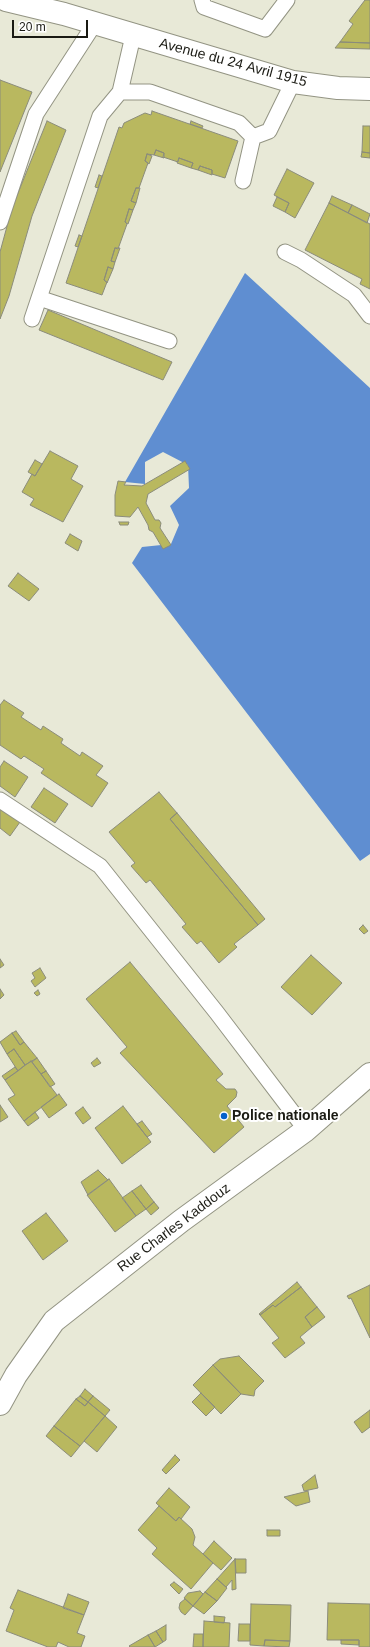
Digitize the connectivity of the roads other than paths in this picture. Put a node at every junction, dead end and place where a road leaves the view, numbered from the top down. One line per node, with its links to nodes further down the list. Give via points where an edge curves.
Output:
1 (6, 0): 4 (street, Avenue du 24 Avril 1915)
2 (202, 0): 3 (lane, via 204,7 265,29)
3 (287, 0)
4 (95, 23): 5 (street, Avenue du 24 Avril 1915); 11 (lane, via 36,114)
5 (133, 36): 6 (street, Avenue du 24 Avril 1915); 8 (lane)
6 (293, 82): 7 (street, Avenue du 24 Avril 1915); 9 (lane, via 269,131)
7 (370, 89)
8 (120, 92): 9 (lane, via 158,94 239,123); 13 (lane, via 100,116)
9 (253, 137): 10 (lane)
10 (242, 181)
11 (0, 222)
12 (285, 252): 14 (lane, via 354,295)
13 (39, 298): 15 (lane); 16 (lane)
14 (370, 316)
15 (32, 319)
16 (169, 341)
17 (0, 800): 19 (lane, via 100,866)
18 (370, 1074): 19 (street, Rue Charles Kaddouz)
19 (306, 1130): 20 (street, Rue Charles Kaddouz, via 181,1221 54,1321 16,1375)
20 (0, 1404)

